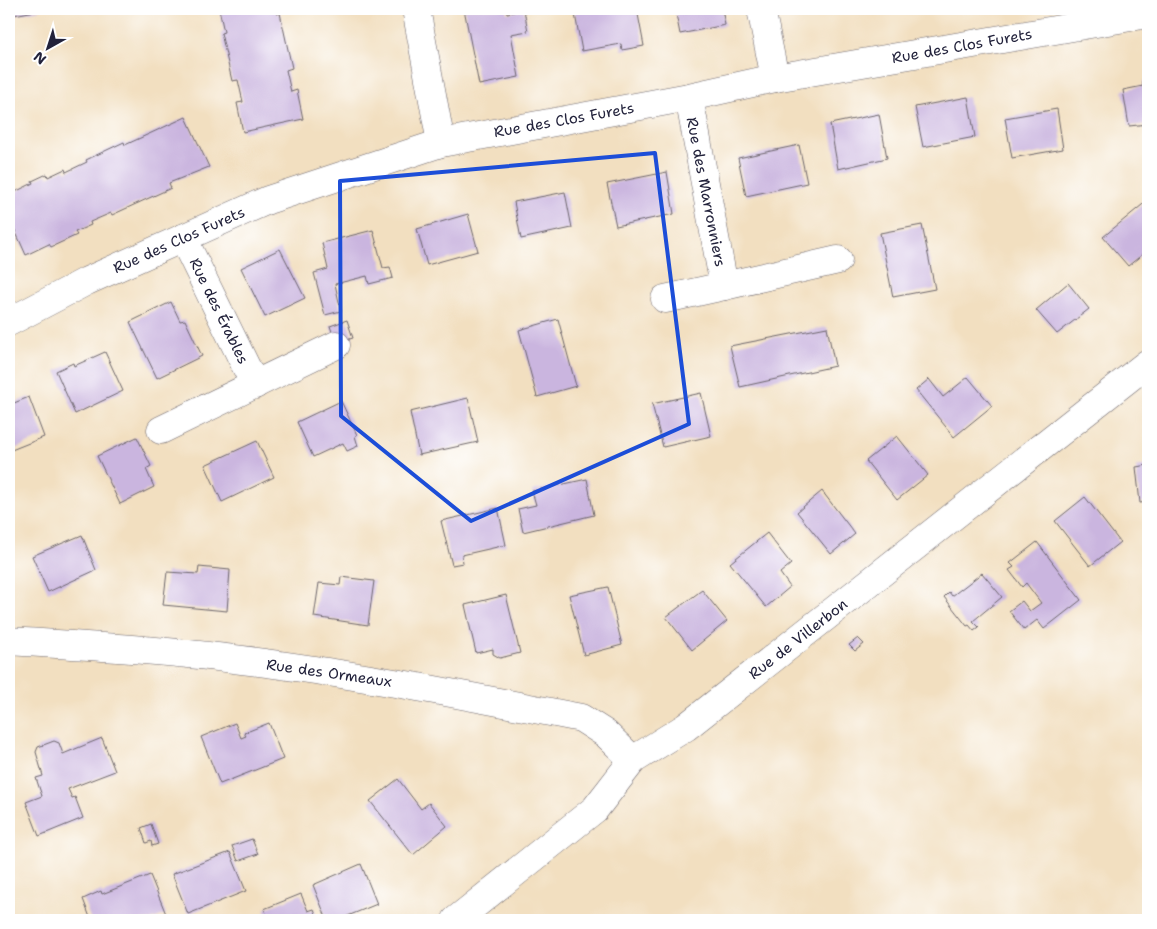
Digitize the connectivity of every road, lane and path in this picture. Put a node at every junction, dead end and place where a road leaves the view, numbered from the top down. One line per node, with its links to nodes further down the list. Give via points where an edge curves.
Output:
1 (416, 9): 6 (street)
2 (761, 9): 4 (street)
3 (1148, 14): 4 (street, Rue des Clos Furets)
4 (775, 78): 5 (street, Rue des Clos Furets)
5 (688, 98): 6 (street, Rue des Clos Furets); 9 (street, Rue des Marronniers)
6 (441, 143): 7 (street, Rue des Clos Furets, via 268,200)
7 (183, 238): 11 (street, Rue des Clos Furets, via 87,281); 14 (street, Rue des Érables)
8 (838, 260): 9 (street, Rue des Marronniers)
9 (724, 286): 10 (street, Rue des Marronniers)
10 (665, 299)
11 (9, 322)
12 (336, 345): 14 (street)
13 (1148, 363): 17 (street, Rue de Villerbon, via 686,727)
14 (255, 385): 15 (street)
15 (161, 430)
16 (9, 641): 17 (street, Rue des Ormeaux, via 241,660 391,681 581,718 606,734)
17 (633, 760): 18 (street, Rue de Villerbon, via 595,809)
18 (456, 920)

